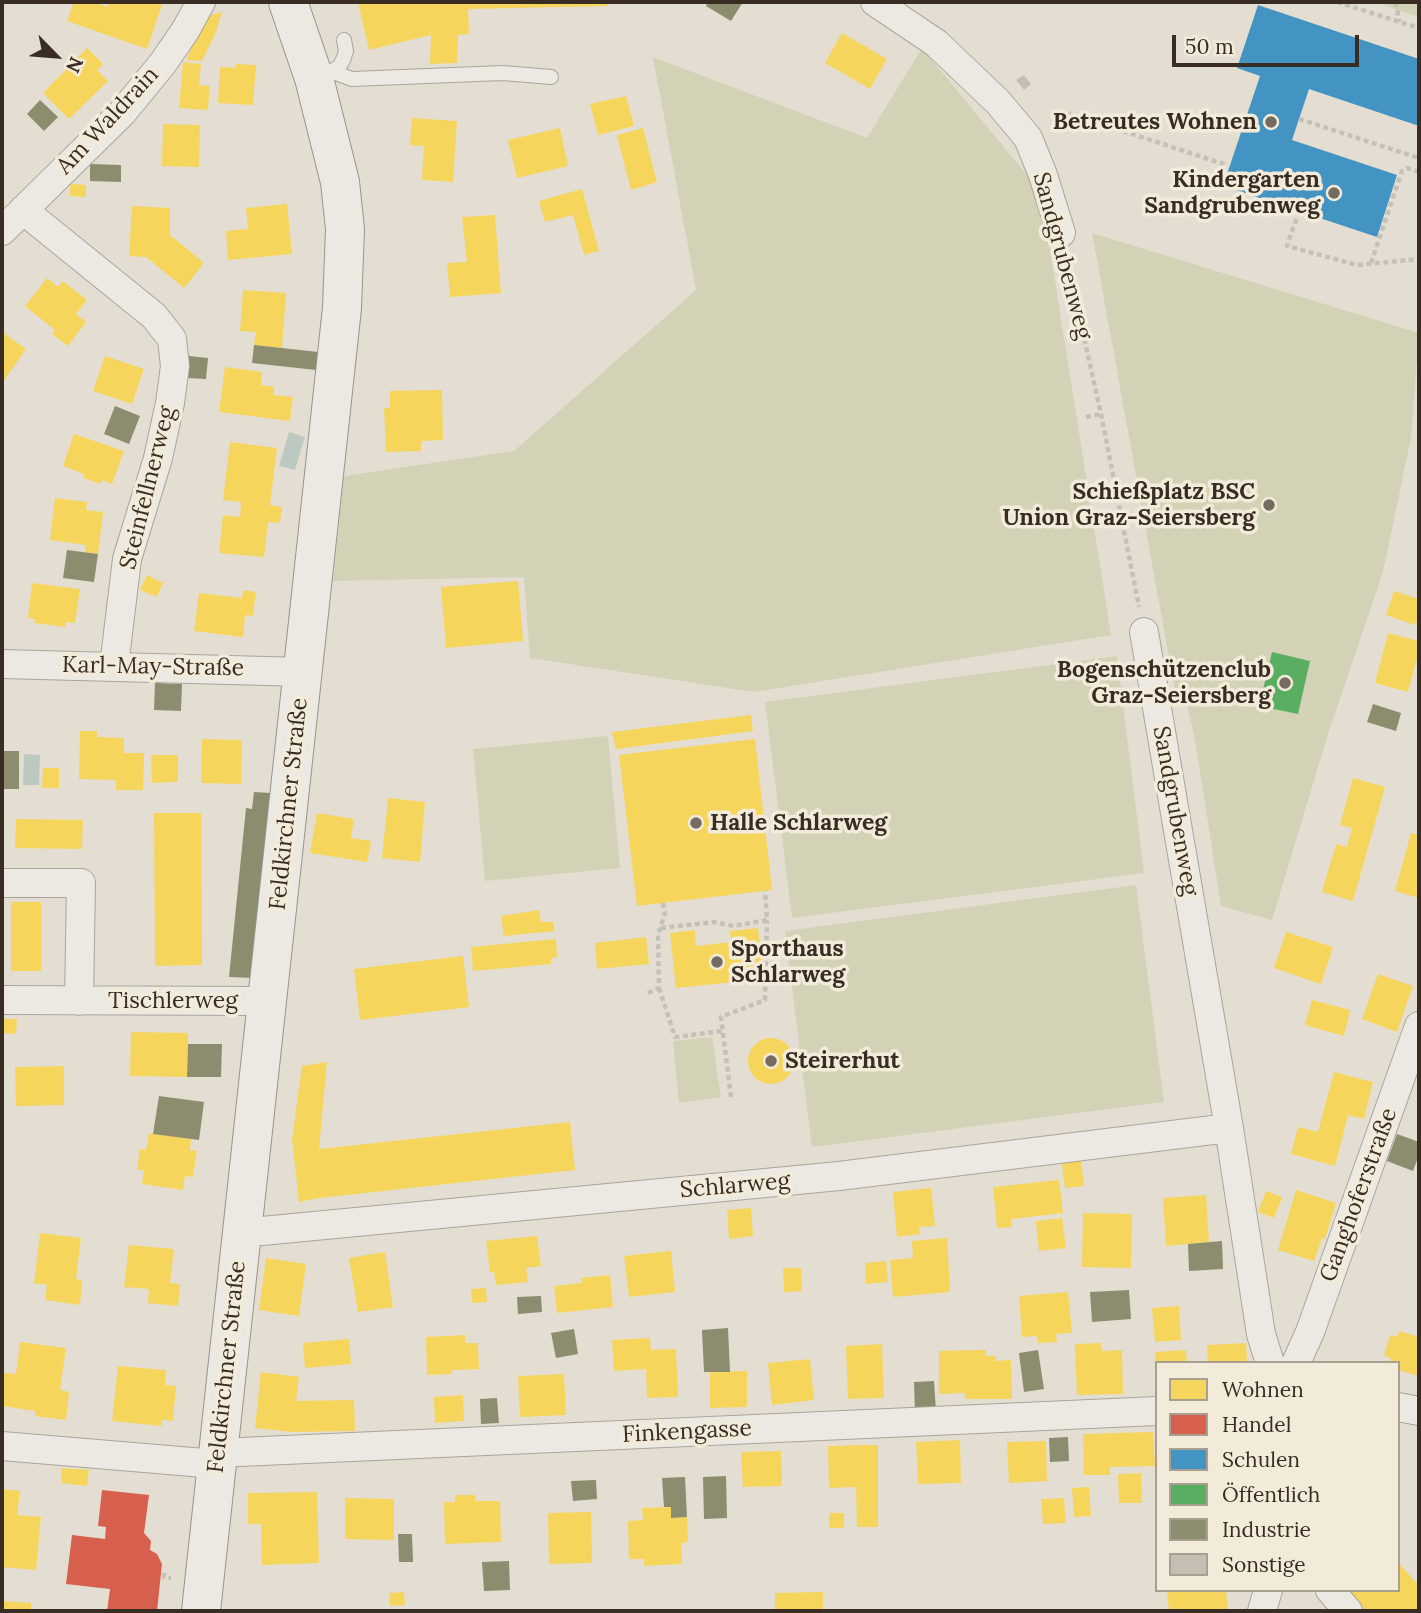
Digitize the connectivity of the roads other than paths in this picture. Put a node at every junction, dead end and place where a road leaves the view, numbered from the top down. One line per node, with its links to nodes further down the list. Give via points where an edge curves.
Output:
1 (201, 2): 7 (street, Am Waldrain, via 163,63 122,113)
2 (288, 2): 5 (street, Feldkirchner Straße)
3 (875, 2): 9 (street, Sandgrubenweg, via 936,43 1028,138)
4 (344, 40): 5 (lane, via 346,51 339,67)
5 (324, 75): 6 (lane, via 352,79); 13 (street, Feldkirchner Straße, via 345,229 342,308)
6 (551, 77)
7 (23, 210): 8 (street, Am Waldrain); 12 (street, Steinfellnerweg, via 153,316 172,340 175,366 170,403 159,458 127,559)
8 (2, 231)
9 (1061, 233)
10 (1144, 632): 19 (street, Sandgrubenweg)
11 (2, 664): 12 (street, Karl-May-Straße)
12 (114, 666): 13 (street, Karl-May-Straße)
13 (304, 671): 16 (street, Feldkirchner Straße)
14 (2, 883): 17 (street, Tischlerweg, via 80,883)
15 (2, 1000): 17 (street, Tischlerweg)
16 (268, 1000): 17 (street, Tischlerweg); 20 (street, Feldkirchner Straße)
17 (79, 1001)
18 (1418, 1031): 22 (street, Ganghoferstraße)
19 (1229, 1128): 20 (street, Schlarweg, via 839,1176); 21 (street, Sandgrubenweg, via 1261,1334)
20 (241, 1233): 27 (street, Feldkirchner Straße)
21 (1269, 1361)
22 (1297, 1361)
23 (1400, 1407): 25 (street)
24 (1155, 1411): 27 (street, Finkengasse)
25 (1419, 1411)
26 (2, 1446): 27 (street, Finkengasse)
27 (217, 1459): 30 (street, Feldkirchner Straße)
28 (1267, 1592): 31 (street)
29 (1332, 1592): 32 (street)
30 (201, 1611)
31 (1262, 1611)
32 (1348, 1611)

